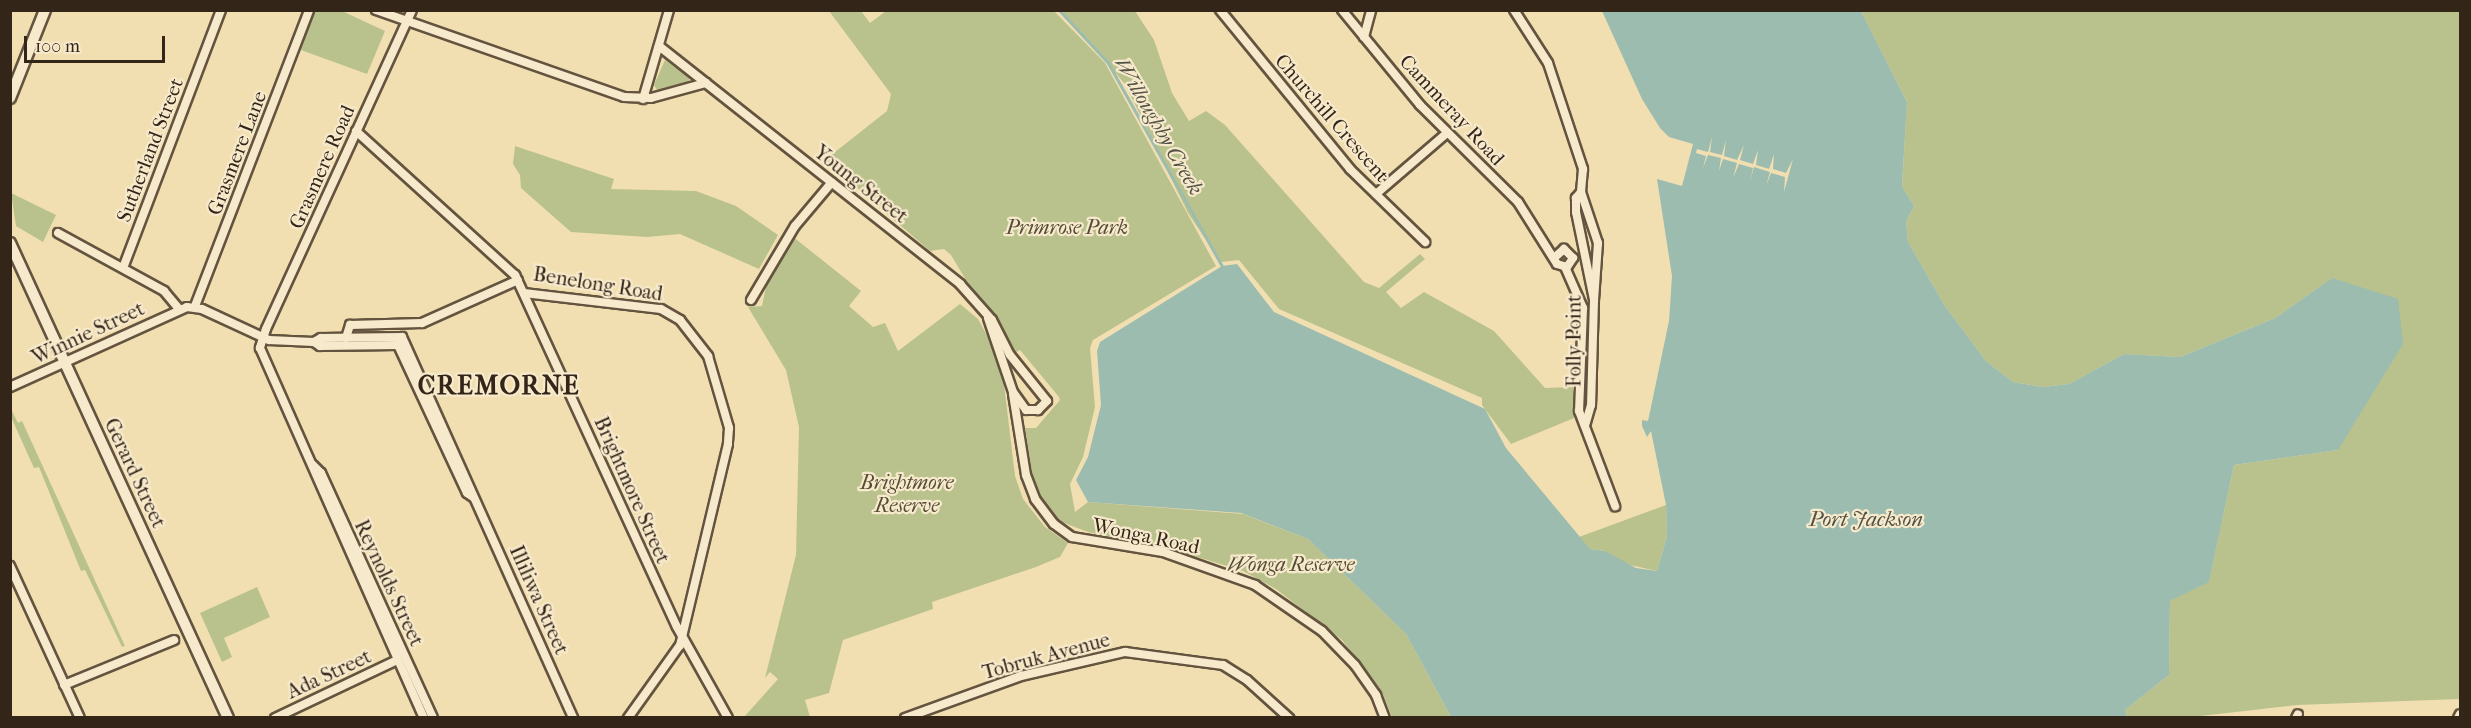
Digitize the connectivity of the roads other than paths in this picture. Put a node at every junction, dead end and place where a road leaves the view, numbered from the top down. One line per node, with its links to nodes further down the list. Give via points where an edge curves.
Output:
1 (45, 10): 15 (main road)
2 (221, 10): 27 (street, Sutherland Street)
3 (309, 10): 32 (street, Grasmere Lane)
4 (376, 10): 11 (street)
5 (412, 10): 11 (street, Grasmere Road)
6 (669, 10): 13 (street)
7 (1220, 10): 21 (street, Churchill Crescent, via 1350,169)
8 (1342, 10): 12 (street, Cammeray Road)
9 (1371, 10): 12 (street)
10 (1514, 10): 20 (street, via 1548,63 1583,168)
11 (407, 22): 16 (street, via 610,92); 17 (street, Grasmere Road)
12 (1364, 37): 18 (street, Cammeray Road)
13 (659, 46): 14 (street, Young Street); 16 (street)
14 (706, 83): 16 (street); 19 (street, Young Street)
15 (10, 98)
16 (643, 99)
17 (356, 131): 28 (street, Benelong Road, via 501,259); 35 (street, Grasmere Road)
18 (1447, 133): 21 (street); 26 (street, Cammeray Road, via 1518,202 1538,232)
19 (831, 182): 30 (street, via 795,226); 34 (street, Young Street, via 960,284)
20 (1581, 192): 22 (street, via 1576,198); 31 (street, via 1598,243)
21 (1376, 194): 24 (street, Churchill Crescent)
22 (1580, 232): 26 (street); 26 (street, via 1582,246)
23 (58, 233): 27 (street)
24 (1425, 242)
25 (10, 243): 38 (main road, Gerard Street)
26 (1569, 258): 31 (street, Folly Point, via 1586,269); 41 (street, Folly Point, via 1583,308 1579,411)
27 (123, 268): 33 (street, via 164,291)
28 (518, 280): 29 (street, Benelong Road); 36 (street, via 422,323 350,325)
29 (524, 293): 46 (street, Brightmore Street); 46 (street, Benelong Road, via 662,309 692,330 708,356 729,428 728,444)
30 (751, 300)
31 (1594, 300): 41 (street, Folly Point, via 1591,405)
32 (195, 306): 33 (street, Winnie Street); 35 (street)
33 (179, 309): 38 (street, Winnie Street)
34 (988, 318): 40 (street, Young Street); 40 (street, Young Street, via 1010,355 1047,401 1038,410 1026,410)
35 (262, 338): 37 (street, Illiliwa Street); 42 (street, Reynolds Street, via 264,360)
36 (346, 338): 37 (street, Illiliwa Street, via 321,338); 43 (street, Illiliwa Street, via 402,337 474,490)
37 (314, 342): 43 (street, Illiliwa Street, via 320,346 398,345 467,493)
38 (64, 362): 39 (street, Winnie Street); 51 (main road, Gerard Street)
39 (10, 387)
40 (1013, 392): 60 (street, Wonga Road, via 1026,475 1035,499 1054,524 1072,537 1163,552 1255,585 1322,631 1355,665 1376,695)
41 (1586, 423): 44 (street, Folly Point)
42 (312, 464): 48 (street, Reynolds Street); 54 (street, Reynolds Street, via 321,473)
43 (473, 497): 55 (street, Illiliwa Street)
44 (1615, 506)
45 (10, 566): 49 (street)
46 (682, 636): 56 (street, Benelong Road, via 680,645); 57 (street, Brightmore Street)
47 (174, 640): 49 (street)
48 (397, 660): 52 (street, Ada Street); 53 (street, Reynolds Street)
49 (64, 686): 50 (street)
50 (80, 717)
51 (228, 717)
52 (275, 717)
53 (424, 717)
54 (433, 717)
55 (573, 717)
56 (628, 717)
57 (728, 717)
58 (905, 717): 59 (street, Tobruk Avenue, via 1021,676 1125,652 1223,665 1247,680)
59 (1289, 717)
60 (1385, 717)

